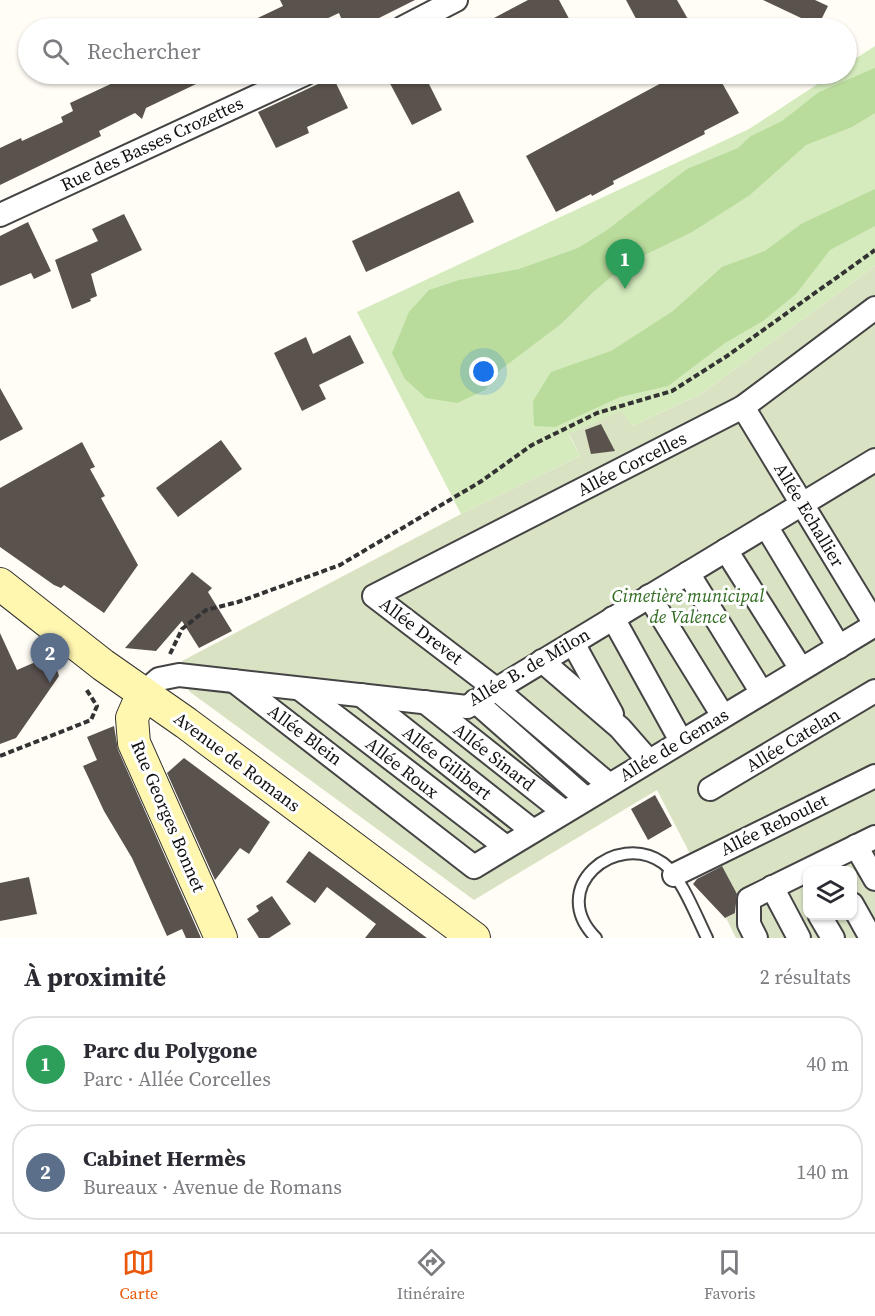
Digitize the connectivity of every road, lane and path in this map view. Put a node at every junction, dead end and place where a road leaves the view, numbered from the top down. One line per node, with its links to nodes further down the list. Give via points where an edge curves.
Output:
1 (456, 0): 2 (street)
2 (421, 18)
3 (283, 84): 4 (street, Rue des Basses Crozettes)
4 (0, 215)
5 (875, 250): 20 (path, via 672,392 597,413 532,446 480,482 340,565 206,610 182,629)
6 (875, 308): 7 (street, Allée Corcelles)
7 (743, 407): 9 (street, Allée Echallier); 14 (street, Allée Corcelles)
8 (875, 460): 9 (street, Allée B. de Milon)
9 (802, 504): 10 (street, Allée B. de Milon); 17 (street, Allée Echallier)
10 (766, 526): 11 (street, Allée B. de Milon); 19 (street)
11 (726, 550): 12 (street, Allée B. de Milon); 23 (street)
12 (688, 573): 15 (street, Allée B. de Milon); 29 (street)
13 (0, 584): 22 (main road, Avenue de Romans)
14 (374, 596): 26 (street, Allée Drevet)
15 (649, 597): 16 (street, Allée B. de Milon); 33 (street)
16 (613, 618): 18 (street, Allée B. de Milon); 35 (street)
17 (875, 625): 19 (street, Allée de Gemas)
18 (573, 643): 21 (street, Allée B. de Milon); 34 (street)
19 (839, 647): 23 (street, Allée de Gemas)
20 (170, 654)
21 (542, 661): 26 (street, Allée B. de Milon); 34 (street)
22 (103, 665): 28 (main road, Avenue de Romans); 36 (path, via 86,689 98,706 91,720)
23 (801, 669): 29 (street, Allée de Gemas)
24 (234, 681): 25 (street, Allée B. de Milon); 28 (street, Allée B. de Milon, via 178,675 159,680); 47 (street, Allée Blein)
25 (299, 688): 30 (street, Allée B. de Milon); 45 (street, Allée Roux)
26 (496, 689): 31 (street, Allée B. de Milon); 39 (street, Allée Drevet)
27 (875, 691): 40 (street, Allée Catelan)
28 (143, 693): 54 (main road, Rue Georges Bonnet, via 132,718 134,743); 55 (main road, Avenue de Romans)
29 (762, 693): 33 (street, Allée de Gemas)
30 (361, 695): 32 (street, Allée B. de Milon); 43 (street, Allée Gilibert)
31 (475, 701): 32 (street, Allée B. de Milon, via 467,707); 41 (street)
32 (425, 702): 42 (street, Allée Sinard)
33 (723, 716): 35 (street, Allée de Gemas)
34 (620, 728): 37 (street)
35 (681, 741): 37 (street, Allée de Gemas)
36 (0, 756)
37 (648, 760): 39 (street, Allée de Gemas)
38 (875, 776): 48 (street, Allée Reboulet)
39 (608, 784): 41 (street, Allée de Gemas)
40 (710, 789)
41 (585, 798): 42 (street, Allée de Gemas)
42 (564, 812): 43 (street, Allée de Gemas)
43 (533, 831): 45 (street, Allée de Gemas)
44 (866, 841): 46 (street); 49 (street)
45 (506, 848): 47 (street, Allée de Gemas)
46 (830, 865): 50 (street)
47 (474, 867)
48 (674, 875): 56 (lane, via 651,856 637,854 603,861 586,874 579,898 584,918); 57 (lane)
49 (875, 879)
50 (802, 884): 51 (street)
51 (772, 887): 58 (street, via 749,898 749,924); 59 (street)
52 (857, 913): 61 (street)
53 (823, 920): 60 (street)
54 (221, 938)
55 (474, 938)
56 (596, 938)
57 (707, 938)
58 (756, 938)
59 (799, 938)
60 (832, 938)
61 (871, 938)

